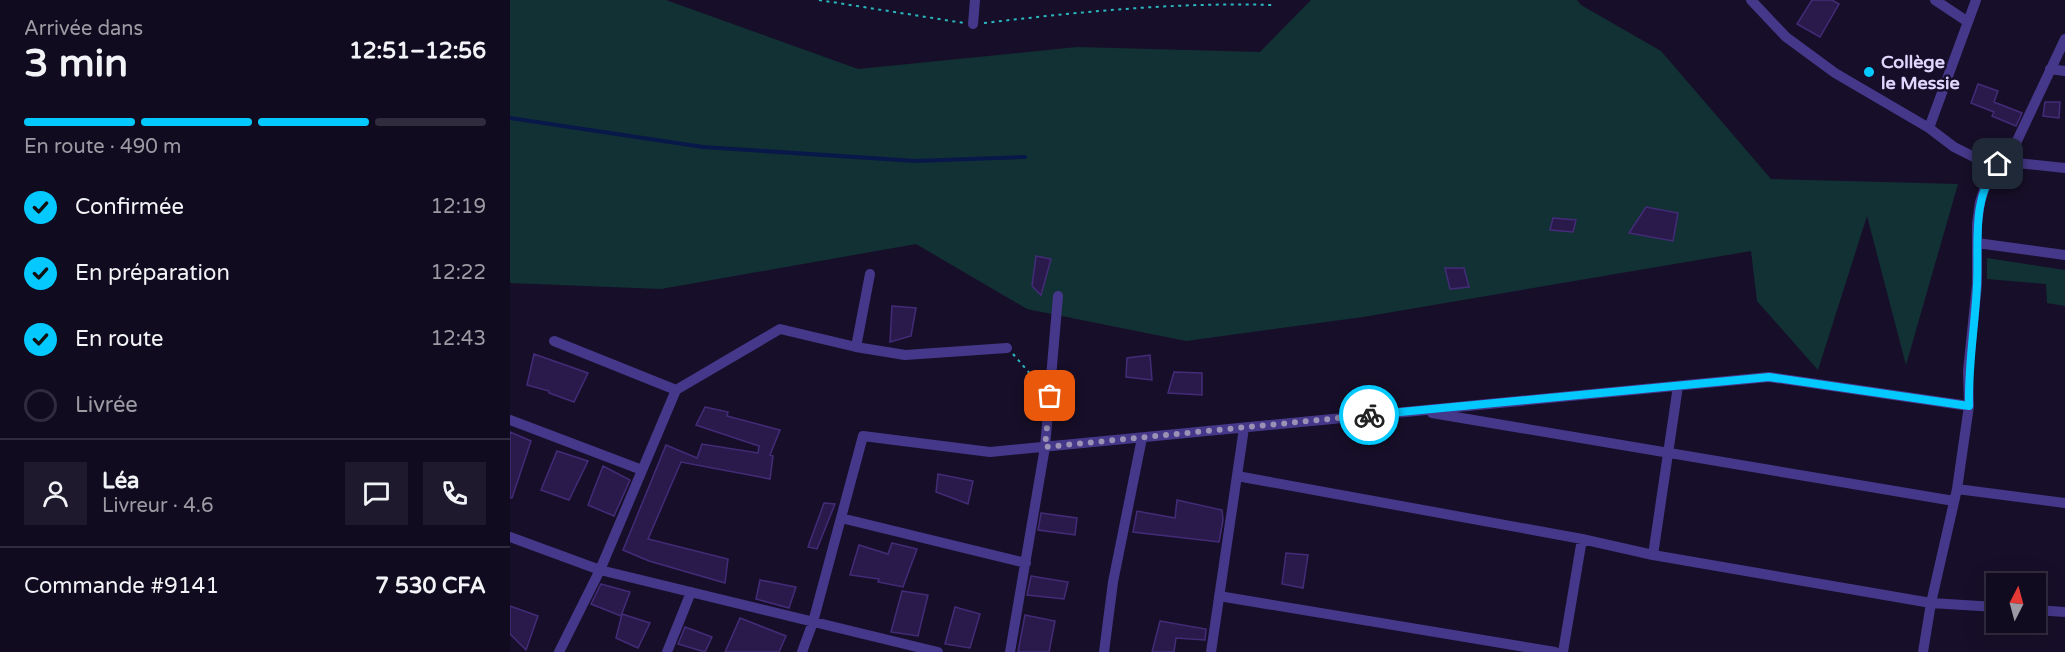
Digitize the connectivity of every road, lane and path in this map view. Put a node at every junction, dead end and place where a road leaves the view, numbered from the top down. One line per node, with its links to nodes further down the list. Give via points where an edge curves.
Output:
1 (819, 0): 8 (path)
2 (975, 0): 8 (street)
3 (1751, 0): 12 (street, via 1786,37 1835,73)
4 (1935, 0): 7 (street)
5 (1976, 0): 7 (street)
6 (1272, 5): 8 (path, via 1220,4)
7 (1968, 22): 12 (street)
8 (973, 24)
9 (2065, 39): 10 (street)
10 (2050, 69): 11 (street); 13 (street)
11 (2065, 71)
12 (1929, 128): 13 (street, via 1974,157)
13 (2003, 163): 14 (street); 15 (street, via 1987,181 1980,202)
14 (2065, 168)
15 (1977, 243): 16 (street); 25 (street)
16 (2065, 255)
17 (870, 274): 20 (street)
18 (1058, 296): 24 (street)
19 (554, 341): 23 (street)
20 (855, 347): 21 (street, via 905,355); 23 (street, via 780,329)
21 (1007, 348): 24 (path)
22 (1678, 386): 25 (street, via 1769,377); 26 (street); 31 (street)
23 (676, 390): 32 (street)
24 (1050, 396): 30 (street)
25 (1969, 406): 34 (street)
26 (1417, 411): 28 (street); 31 (street)
27 (510, 420): 32 (street)
28 (1244, 428): 29 (street); 33 (street)
29 (1142, 438): 30 (street); 55 (street, via 1113,582)
30 (1045, 447): 37 (street, via 990,452 863,436); 41 (street)
31 (1668, 453): 35 (street); 40 (street)
32 (642, 470): 42 (street)
33 (1237, 476): 39 (street); 44 (street)
34 (1957, 489): 35 (street); 36 (street)
35 (1954, 501): 45 (street)
36 (2065, 503)
37 (841, 518): 41 (street); 49 (street)
38 (510, 537): 42 (street)
39 (1582, 539): 40 (street); 58 (street)
40 (1653, 555): 45 (street)
41 (1026, 563): 54 (street)
42 (600, 570): 43 (street); 50 (street)
43 (691, 592): 49 (street); 51 (street)
44 (1219, 596): 56 (street); 57 (street)
45 (1931, 603): 46 (street); 59 (street)
46 (1986, 606)
47 (2046, 611): 48 (street)
48 (2065, 612)
49 (813, 622): 52 (street); 53 (street)
50 (559, 652)
51 (667, 652)
52 (802, 652)
53 (938, 652)
54 (1010, 652)
55 (1104, 652)
56 (1211, 652)
57 (1555, 652)
58 (1563, 652)
59 (1923, 652)

